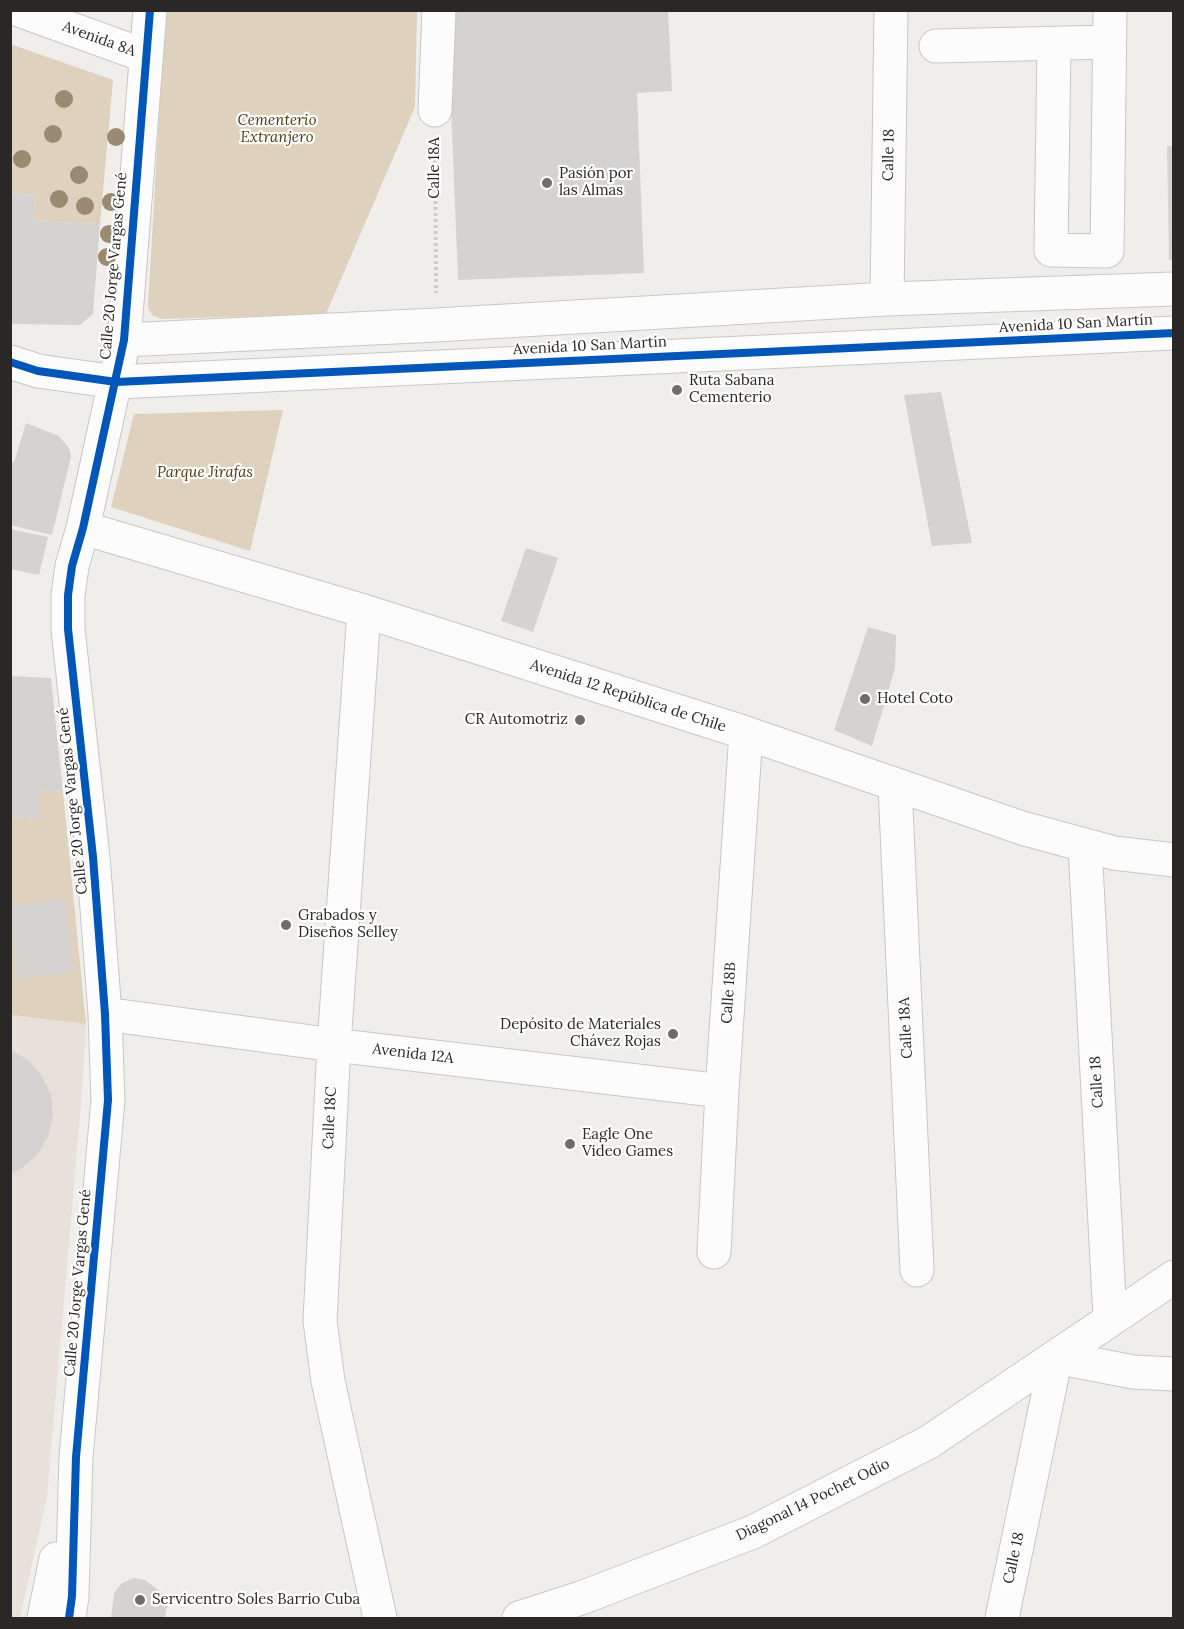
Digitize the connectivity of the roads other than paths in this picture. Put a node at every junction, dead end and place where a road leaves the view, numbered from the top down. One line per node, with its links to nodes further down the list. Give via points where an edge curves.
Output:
1 (19, 10): 8 (street, Avenida 8A)
2 (150, 10): 8 (street, Calle 20 Jorge Vargas Gené)
3 (439, 10): 9 (street)
4 (891, 10): 11 (street, Calle 18)
5 (1110, 26): 6 (street); 6 (street, via 1107,251 1051,250)
6 (1054, 44): 7 (street)
7 (936, 45)
8 (146, 56): 13 (street, Calle 20 Jorge Vargas Gené)
9 (435, 110)
10 (1173, 289): 11 (street, Avenida 10 San Martín)
11 (887, 299): 13 (street, Avenida 10 San Martín)
12 (1173, 333): 15 (street, Avenida 10 San Martín)
13 (124, 340): 15 (street, Calle 20 Jorge Vargas Gené)
14 (10, 362): 15 (street, Avenida 10 San Martín, via 38,371)
15 (116, 382): 16 (street, Calle 20 Jorge Vargas Gené)
16 (83, 528): 17 (street, Avenida 12 República de Chile); 22 (street, Calle 20 Jorge Vargas Gené, via 72,566 68,629 92,846)
17 (363, 611): 18 (street, Avenida 12 República de Chile); 23 (street, Calle 18C)
18 (746, 733): 19 (street, Avenida 12 República de Chile); 24 (street, Calle 18B)
19 (895, 786): 20 (street, Avenida 12 República de Chile); 26 (street, Calle 18A)
20 (1085, 846): 21 (street, Avenida 12 República de Chile); 28 (street, Calle 18)
21 (1173, 860)
22 (105, 1014): 23 (street, Avenida 12A); 31 (street, Calle 20 Jorge Vargas Gené, via 108,1100)
23 (334, 1045): 24 (street, Avenida 12A); 35 (street, Calle 18C, via 320,1321 328,1381)
24 (722, 1090): 25 (street, Calle 18B)
25 (714, 1252)
26 (917, 1270)
27 (1173, 1277): 28 (street, Diagonal 14 Pochet Odio)
28 (1110, 1318): 29 (street, Diagonal 14 Pochet Odio)
29 (1056, 1357): 30 (street, via 1133,1372); 32 (street, Diagonal 14 Pochet Odio, via 929,1442 753,1532); 37 (street, Calle 18)
30 (1173, 1374)
31 (76, 1457): 33 (street, Calle 20 Jorge Vargas Gené); 34 (street)
32 (578, 1608): 36 (street, Diagonal 14 Pochet Odio)
33 (71, 1611)
34 (44, 1618)
35 (380, 1618)
36 (519, 1618)
37 (1002, 1618)

